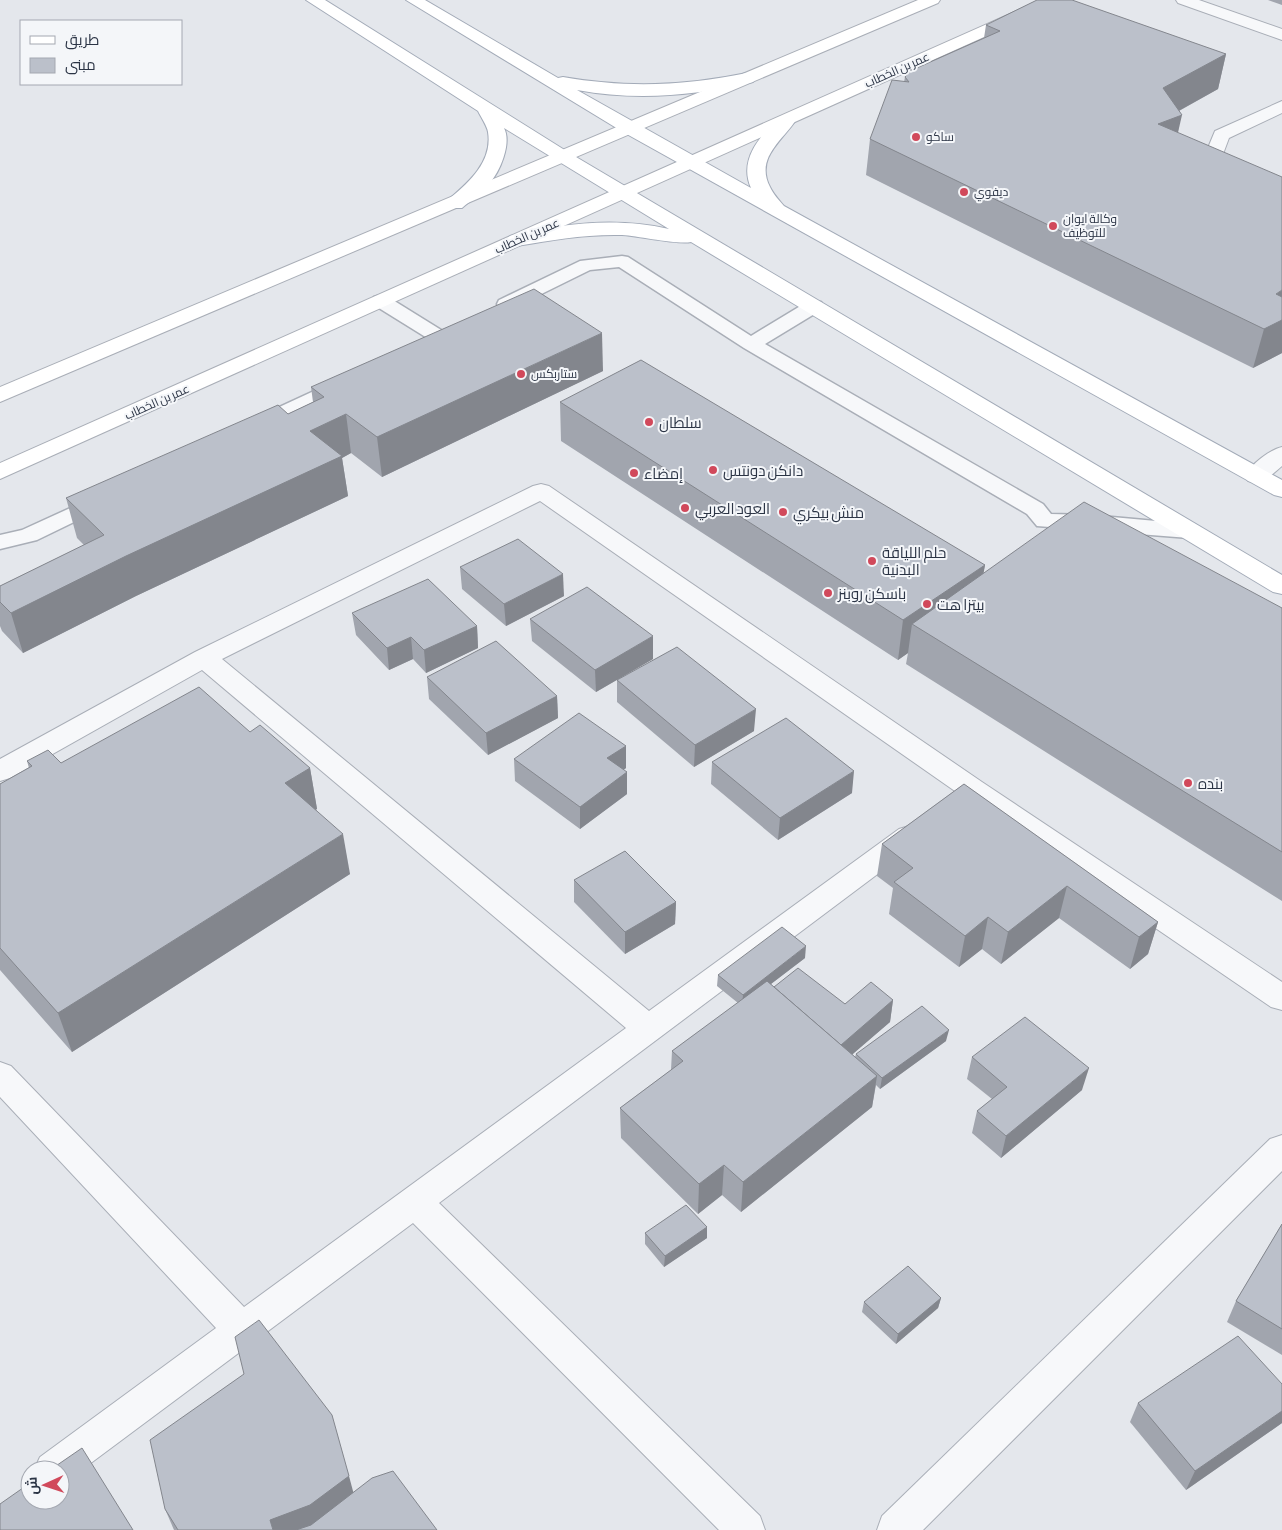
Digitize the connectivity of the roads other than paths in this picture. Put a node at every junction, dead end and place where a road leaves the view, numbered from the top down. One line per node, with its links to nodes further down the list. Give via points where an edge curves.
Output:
1 (314, 0): 10 (main road)
2 (414, 0): 8 (main road)
3 (932, 0): 7 (main road)
4 (1054, 0): 11 (main road, عمر بن الخطاب)
5 (1184, 0): 6 (street)
6 (1282, 35)
7 (747, 78): 8 (main road, via 698,89 640,92); 12 (main road)
8 (546, 79): 12 (main road)
9 (1282, 106): 16 (street, via 1221,135 1214,155 1233,175)
10 (485, 108): 13 (main road); 17 (main road, via 497,132 495,155 482,181)
11 (787, 120): 14 (main road, عمر بن الخطاب); 18 (main road, via 767,141 756,163 759,184)
12 (629, 128): 13 (main road); 14 (main road)
13 (564, 158): 15 (main road); 17 (main road)
14 (691, 162): 15 (main road, عمر بن الخطاب); 18 (main road)
15 (623, 193): 19 (main road, عمر بن الخطاب); 20 (main road)
16 (1282, 196)
17 (455, 204): 27 (main road)
18 (778, 211): 31 (main road)
19 (517, 240): 20 (main road, via 569,230 618,228 661,232); 21 (main road, عمر بن الخطاب)
20 (710, 245): 22 (main road)
21 (381, 301): 24 (lane); 30 (main road, عمر بن الخطاب)
22 (814, 306): 25 (lane); 34 (main road)
23 (491, 311): 25 (lane, via 586,265 622,261)
24 (439, 337)
25 (751, 344): 34 (lane, via 1035,509 1045,521)
26 (358, 376): 28 (lane)
27 (0, 394)
28 (234, 436)
29 (1282, 454): 31 (street)
30 (0, 472)
31 (1256, 476): 32 (main road)
32 (1282, 490)
33 (118, 492): 35 (lane, via 29,535)
34 (1189, 531): 36 (main road)
35 (0, 542)
36 (1282, 586)
37 (204, 658): 38 (street); 39 (street, via 541,490); 41 (street)
38 (0, 771)
39 (950, 805): 40 (street); 41 (street)
40 (1282, 998)
41 (649, 1028): 44 (street)
42 (0, 1075): 45 (street)
43 (1282, 1149): 47 (street)
44 (415, 1202): 45 (street); 48 (street)
45 (242, 1330): 46 (street)
46 (66, 1460)
47 (904, 1527)
48 (746, 1530)

